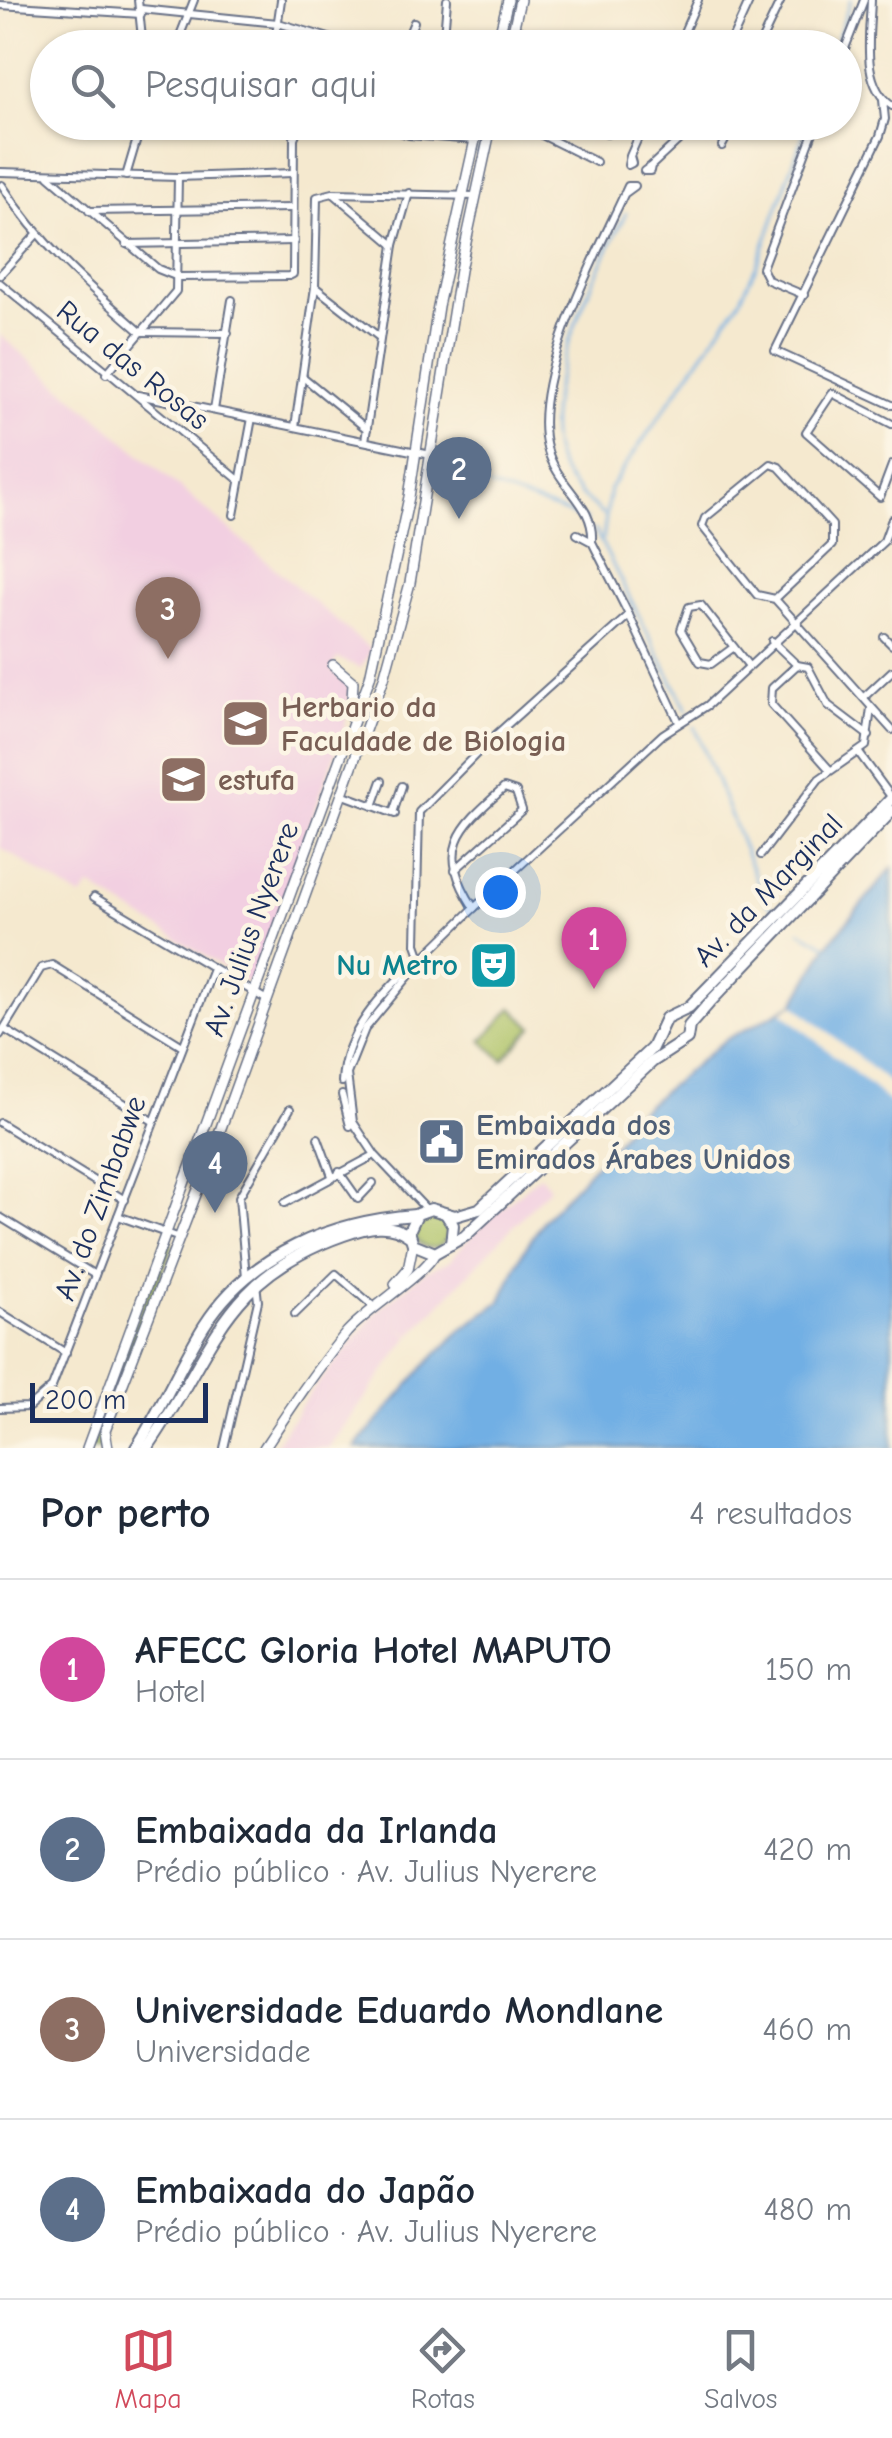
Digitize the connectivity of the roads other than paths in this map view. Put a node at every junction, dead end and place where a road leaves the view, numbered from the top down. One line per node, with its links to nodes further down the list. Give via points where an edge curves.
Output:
1 (194, 0): 12 (street)
2 (282, 0): 14 (street)
3 (447, 0): 21 (street)
4 (508, 0): 22 (main road)
5 (520, 0): 15 (main road)
6 (698, 0): 25 (street)
7 (750, 0): 26 (street)
8 (781, 0): 27 (street)
9 (867, 0): 28 (street); 29 (street, via 870,68)
10 (0, 5): 11 (street)
11 (139, 5): 12 (street); 16 (street)
12 (188, 14): 14 (street); 17 (street)
13 (414, 22): 20 (street)
14 (278, 23): 18 (street); 19 (street)
15 (513, 27): 23 (main road); 24 (street)
16 (141, 30)
17 (182, 30)
18 (277, 30)
19 (302, 30)
20 (411, 30)
21 (444, 30)
22 (500, 30)
23 (512, 30)
24 (520, 30)
25 (685, 30)
26 (736, 30)
27 (767, 30)
28 (853, 30)
29 (883, 100): 30 (street); 67 (street, via 880,136)
30 (892, 106)
31 (137, 140): 47 (street)
32 (295, 140): 45 (street)
33 (475, 140): 52 (main road, Av. Julius Nyerere)
34 (488, 140): 54 (main road, Av. Julius Nyerere)
35 (552, 140): 42 (street)
36 (637, 140): 41 (street)
37 (678, 140): 43 (street)
38 (725, 140): 40 (street)
39 (810, 140): 67 (street, via 762,268 768,280)
40 (722, 146)
41 (630, 156)
42 (596, 162)
43 (650, 166)
44 (0, 172): 46 (street)
45 (293, 173): 48 (street); 55 (street)
46 (49, 176): 47 (street); 57 (street)
47 (126, 176): 48 (street)
48 (178, 177): 56 (street)
49 (2, 186): 58 (street)
50 (333, 193): 51 (street); 62 (street); 66 (street, via 316,200)
51 (409, 193): 52 (street); 62 (street)
52 (462, 193): 54 (street); 82 (main road, Av. Julius Nyerere)
53 (624, 194): 89 (street, via 542,404 553,469 590,513)
54 (476, 196): 83 (main road, Av. Julius Nyerere)
55 (293, 208): 56 (street); 59 (street)
56 (179, 210): 57 (street); 60 (street)
57 (87, 211): 61 (street)
58 (37, 234): 63 (street); 69 (street)
59 (294, 241): 60 (street); 64 (street, via 293,274)
60 (178, 242): 61 (street); 64 (street)
61 (126, 244): 64 (street)
62 (394, 245): 71 (street)
63 (0, 275)
64 (178, 277): 69 (street, via 166,306)
65 (0, 283): 72 (street, Rua das Rosas)
66 (315, 287): 71 (street); 73 (street)
67 (804, 294): 75 (street, via 776,354)
68 (232, 300): 70 (street)
69 (140, 332): 70 (street); 72 (street)
70 (228, 333): 76 (street)
71 (380, 337): 80 (street)
72 (106, 374): 74 (street, Rua das Rosas)
73 (302, 376): 79 (street); 80 (street)
74 (134, 395): 76 (street); 85 (street, Rua das Rosas)
75 (892, 405)
76 (214, 410): 77 (street)
77 (252, 418): 79 (street); 85 (street)
78 (892, 424): 84 (street, via 832,394 806,432 880,497)
79 (295, 427): 81 (street)
80 (368, 429): 81 (street)
81 (365, 440): 82 (street)
82 (414, 450): 83 (street); 106 (main road, Av. Julius Nyerere, via 380,640)
83 (430, 455): 113 (main road, Av. Julius Nyerere, via 410,583)
84 (892, 465)
85 (239, 480): 86 (street)
86 (234, 515)
87 (892, 519): 92 (street, via 884,541)
88 (577, 534): 89 (street)
89 (592, 538): 91 (street)
90 (775, 599): 90 (street, via 757,595 702,526 771,464 832,525 835,536); 92 (street)
91 (629, 615): 93 (street); 94 (street)
92 (794, 621): 96 (street); 103 (street)
93 (633, 624): 94 (street); 105 (street)
94 (617, 625): 121 (street, via 419,812 416,944)
95 (884, 638): 97 (street)
96 (772, 641): 100 (street); 101 (street)
97 (892, 645)
98 (734, 646): 98 (street, via 702,605 689,607 681,630 700,662 711,664); 100 (street)
99 (334, 664): 106 (main road, via 353,682)
100 (748, 665): 105 (street, via 708,705)
101 (797, 665): 108 (street, via 808,667 835,712); 110 (street, via 769,698)
102 (892, 671): 103 (street)
103 (864, 697): 104 (street)
104 (872, 706): 107 (street); 108 (street)
105 (679, 722): 120 (street)
106 (352, 726): 123 (main road, Av. Julius Nyerere)
107 (892, 730)
108 (869, 736): 109 (street)
109 (858, 753): 110 (street); 114 (street)
110 (830, 770): 117 (street)
111 (382, 781): 115 (street)
112 (402, 786): 115 (street, via 394,814)
113 (344, 794): 115 (street); 124 (main road, Av. Julius Nyerere)
114 (892, 798): 125 (main road, Av. da Marginal)
115 (373, 806)
116 (892, 811): 126 (main road, Av. da Marginal)
117 (761, 855)
118 (456, 870): 118 (street, via 461,826 504,788 516,792 522,810); 120 (street)
119 (94, 897): 122 (street)
120 (474, 908): 121 (street)
121 (424, 956): 135 (street, via 368,1014 344,1063 345,1110); 140 (street, via 357,1041 346,1088 359,1134)
122 (213, 969): 123 (street); 130 (street, Av. do Zimbabwe)
123 (253, 992): 124 (street); 144 (main road, Av. Julius Nyerere)
124 (268, 1000): 145 (main road, Av. Julius Nyerere)
125 (678, 1015): 126 (main road); 127 (main road, Av. da Marginal)
126 (690, 1026): 129 (main road, Av. da Marginal, via 687,1039)
127 (661, 1027): 129 (main road); 141 (main road, Av. da Marginal, via 652,1048 479,1209)
128 (2, 1032): 130 (street, via 48,965); 133 (street)
129 (675, 1044): 147 (main road, Av. da Marginal)
130 (181, 1045): 133 (street, Av. do Zimbabwe)
131 (290, 1109): 150 (street, via 239,1198)
132 (0, 1122): 138 (street)
133 (153, 1122): 138 (street, Av. do Zimbabwe)
134 (318, 1138): 136 (street)
135 (371, 1157): 136 (street); 140 (street)
136 (335, 1174): 137 (street, via 358,1199); 139 (street)
137 (372, 1183)
138 (125, 1200): 142 (street, Av. do Zimbabwe)
139 (284, 1203)
140 (419, 1213): 141 (main road); 146 (main road); 150 (main road, via 328,1231 276,1256)
141 (446, 1214): 147 (main road, via 453,1225)
142 (118, 1216): 144 (street); 149 (street, Av. do Zimbabwe)
143 (0, 1217): 149 (street)
144 (165, 1232): 145 (street); 158 (main road, Av. Julius Nyerere)
145 (180, 1238): 159 (main road, Av. Julius Nyerere, via 106,1430)
146 (412, 1241): 148 (main road); 150 (main road, via 391,1226 362,1230); 151 (main road, via 408,1269)
147 (451, 1244): 148 (main road, Av. da Marginal)
148 (434, 1253): 151 (main road, Av. da Marginal)
149 (95, 1275): 155 (street, Av. do Zimbabwe)
150 (251, 1280): 160 (main road, via 207,1321); 161 (main road); 162 (street, via 258,1300)
151 (391, 1290): 152 (main road, Av. da Marginal)
152 (373, 1306): 154 (street, via 336,1274); 157 (main road, Av. da Marginal)
153 (0, 1312): 155 (street)
154 (295, 1314)
155 (66, 1353): 156 (street, Av. do Zimbabwe, via 37,1403)
156 (0, 1408)
157 (267, 1445)
158 (86, 1448)
159 (108, 1448)
160 (136, 1448)
161 (147, 1448)
162 (224, 1448)

